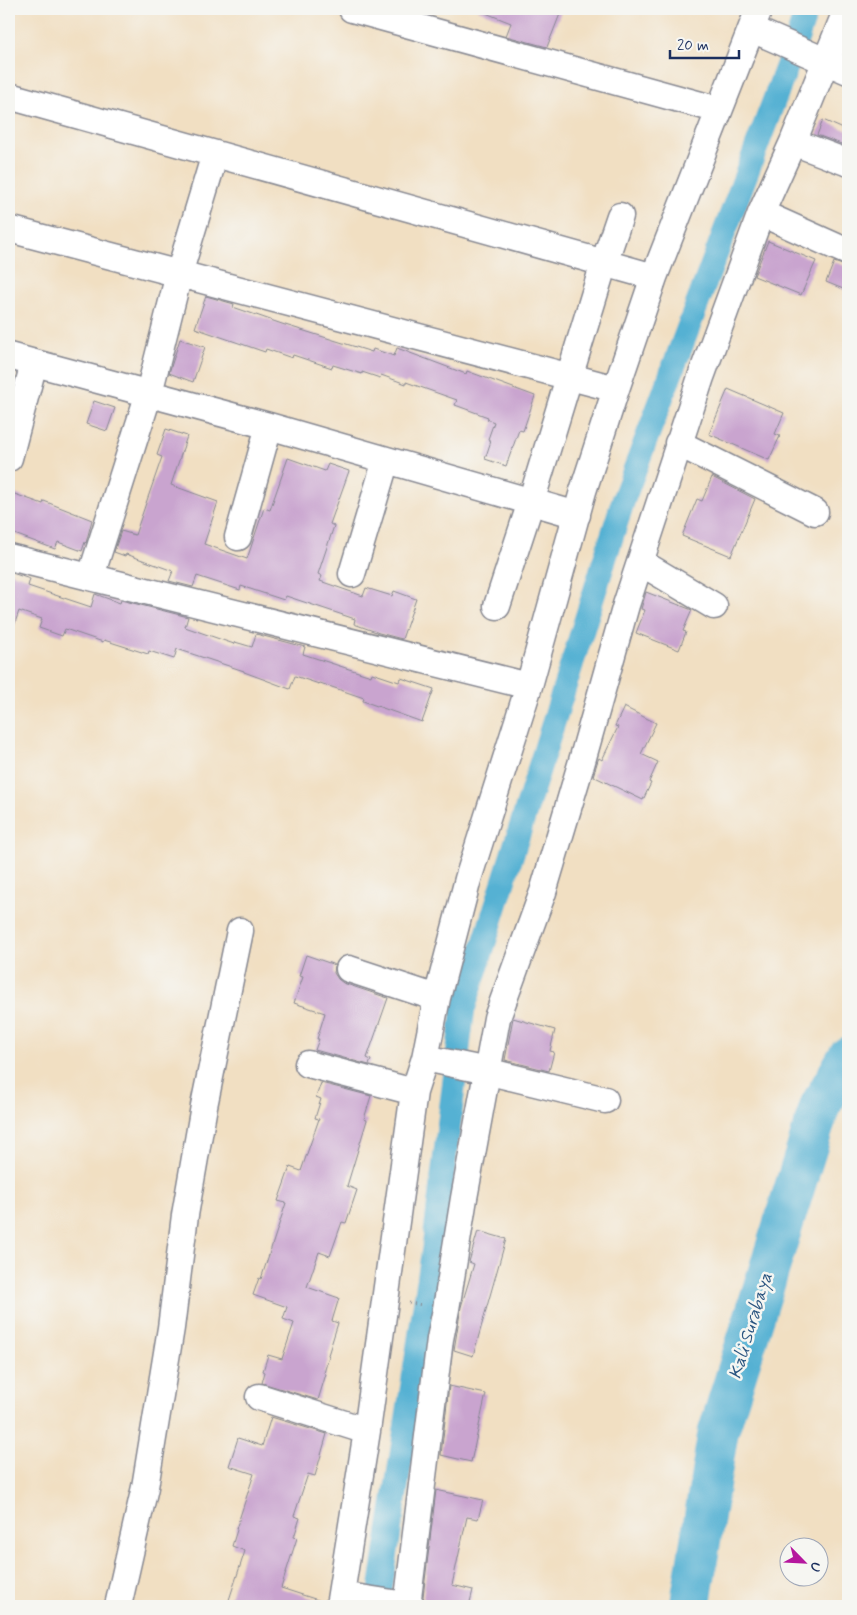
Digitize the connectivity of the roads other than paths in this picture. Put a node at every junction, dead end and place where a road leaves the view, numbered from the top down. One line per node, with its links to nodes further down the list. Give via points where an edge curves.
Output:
1 (352, 9): 6 (street)
2 (847, 9): 4 (street)
3 (754, 33): 4 (street); 6 (street)
4 (832, 64): 7 (street)
5 (9, 96): 8 (street)
6 (719, 110): 16 (street)
7 (793, 142): 9 (street); 10 (street)
8 (215, 154): 14 (street); 15 (street)
9 (846, 162)
10 (762, 212): 13 (street); 23 (street)
11 (620, 216): 14 (street)
12 (9, 229): 15 (street)
13 (848, 252)
14 (604, 262): 16 (street); 19 (street)
15 (179, 274): 19 (street); 21 (street)
16 (654, 276): 20 (street)
17 (9, 356): 18 (street)
18 (34, 363): 21 (street); 24 (street)
19 (570, 377): 20 (street); 26 (street)
20 (616, 389): 28 (street)
21 (149, 393): 22 (street); 33 (street)
22 (268, 426): 25 (street); 29 (street)
23 (678, 443): 27 (street); 31 (street)
24 (9, 458)
25 (386, 460): 26 (street); 32 (street)
26 (531, 502): 28 (street); 34 (street)
27 (815, 512)
28 (577, 515): 36 (street)
29 (238, 537)
30 (9, 557): 33 (street)
31 (640, 562): 35 (street); 42 (street, via 542,892)
32 (352, 574)
33 (92, 576): 36 (street)
34 (497, 606)
35 (714, 606)
36 (529, 686): 39 (street, via 468,879)
37 (240, 931): 48 (street, via 185,1215 146,1488)
38 (349, 969): 39 (street)
39 (437, 998): 40 (street)
40 (431, 1059): 42 (street); 43 (street)
41 (308, 1064): 43 (street)
42 (482, 1070): 44 (street); 49 (street, via 440,1339)
43 (414, 1092): 46 (street)
44 (606, 1100)
45 (259, 1397): 46 (street)
46 (367, 1431): 47 (street)
47 (348, 1600): 49 (street)
48 (118, 1606)
49 (407, 1606)

